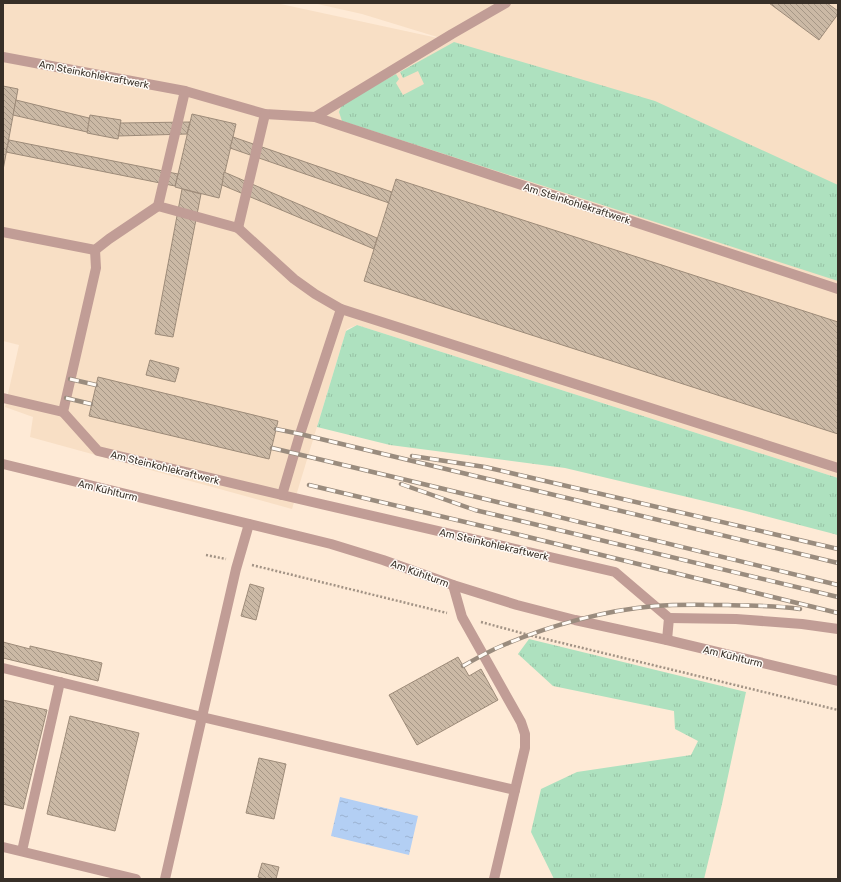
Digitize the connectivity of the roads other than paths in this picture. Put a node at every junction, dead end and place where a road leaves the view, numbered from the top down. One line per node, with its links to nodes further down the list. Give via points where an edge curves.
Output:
1 (506, 3): 5 (street)
2 (3, 57): 3 (street, Am Steinkohlekraftwerk)
3 (185, 91): 4 (street, Am Steinkohlekraftwerk); 6 (street)
4 (265, 114): 5 (street, Am Steinkohlekraftwerk); 7 (street)
5 (315, 117): 10 (street, Am Steinkohlekraftwerk)
6 (158, 206): 7 (street); 9 (street)
7 (238, 228): 11 (street, via 294,279)
8 (3, 232): 9 (street)
9 (95, 250): 13 (street, via 96,268)
10 (838, 289)
11 (341, 309): 15 (street); 16 (street)
12 (3, 398): 13 (street)
13 (63, 412): 16 (street, Am Steinkohlekraftwerk, via 98,450)
14 (3, 464): 17 (street, Am Kühlturm)
15 (838, 468)
16 (282, 496): 19 (street, Am Steinkohlekraftwerk, via 615,572)
17 (249, 524): 18 (street, Am Kühlturm, via 331,544); 25 (street)
18 (453, 585): 21 (street, Am Kühlturm, via 517,605); 26 (street, via 462,617 521,722 525,734 525,748)
19 (669, 618): 20 (street, via 736,619 802,624); 21 (street)
20 (838, 630)
21 (667, 640): 23 (street, Am Kühlturm)
22 (3, 668): 24 (street)
23 (838, 681)
24 (60, 682): 25 (street); 28 (street)
25 (202, 717): 26 (street); 30 (street)
26 (515, 790): 31 (street)
27 (3, 847): 28 (street)
28 (22, 851): 29 (street)
29 (136, 879)
30 (164, 879)
31 (494, 879)

